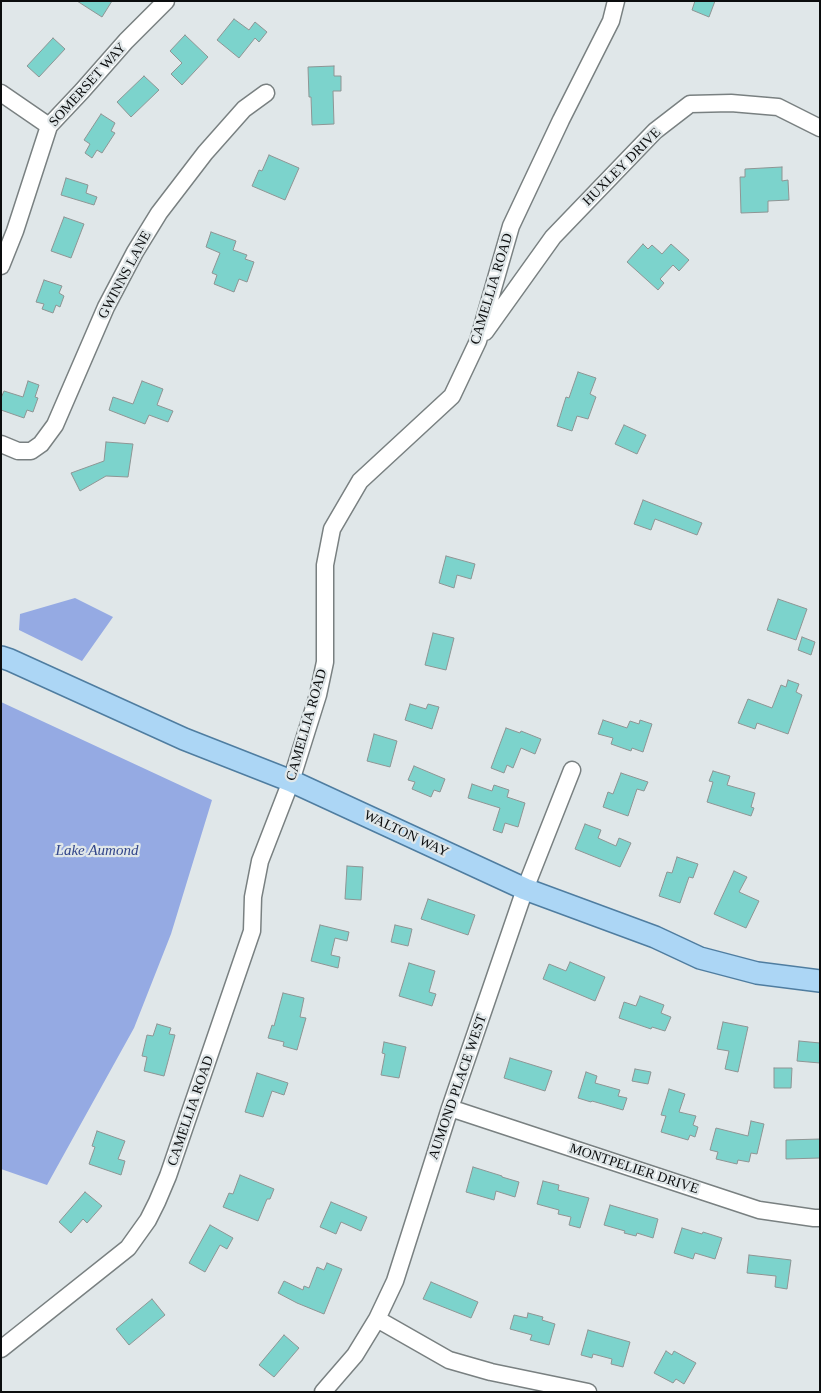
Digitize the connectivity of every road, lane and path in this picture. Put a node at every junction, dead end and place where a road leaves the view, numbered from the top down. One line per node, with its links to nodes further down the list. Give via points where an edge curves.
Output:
1 (166, 1): 5 (street, SOMERSET WAY)
2 (616, 1): 8 (street, CAMELLIA ROAD, via 611,21 511,226)
3 (1, 93): 5 (street)
4 (266, 93): 9 (street, GWINNS LANE, via 244,109 204,153 159,213 106,307 55,425 41,444 31,451 18,451)
5 (49, 126): 7 (street, SOMERSET WAY, via 16,231)
6 (820, 128): 8 (street, HUXLEY DRIVE, via 778,107 690,104 655,131 553,237)
7 (1, 266)
8 (478, 341): 12 (street, CAMELLIA ROAD, via 452,396 360,481 332,529 325,565 325,662)
9 (1, 444)
10 (1, 657): 12 (main road, WALTON WAY, via 184,739)
11 (572, 770): 13 (street, AUMOND PLACE WEST)
12 (291, 781): 13 (main road, WALTON WAY); 18 (street, CAMELLIA ROAD, via 260,860 253,897 252,931 168,1176 148,1220 128,1248)
13 (525, 889): 14 (main road, WALTON WAY, via 655,937 700,958 757,974); 15 (street, AUMOND PLACE WEST)
14 (820, 981)
15 (450, 1108): 16 (street, MONTPELIER DRIVE, via 758,1210); 17 (street, AUMOND PLACE WEST, via 395,1281)
16 (820, 1218)
17 (376, 1319): 19 (street, AUMOND PLACE WEST, via 355,1355); 20 (street, via 449,1360)
18 (1, 1349)
19 (323, 1392)
20 (588, 1392)

